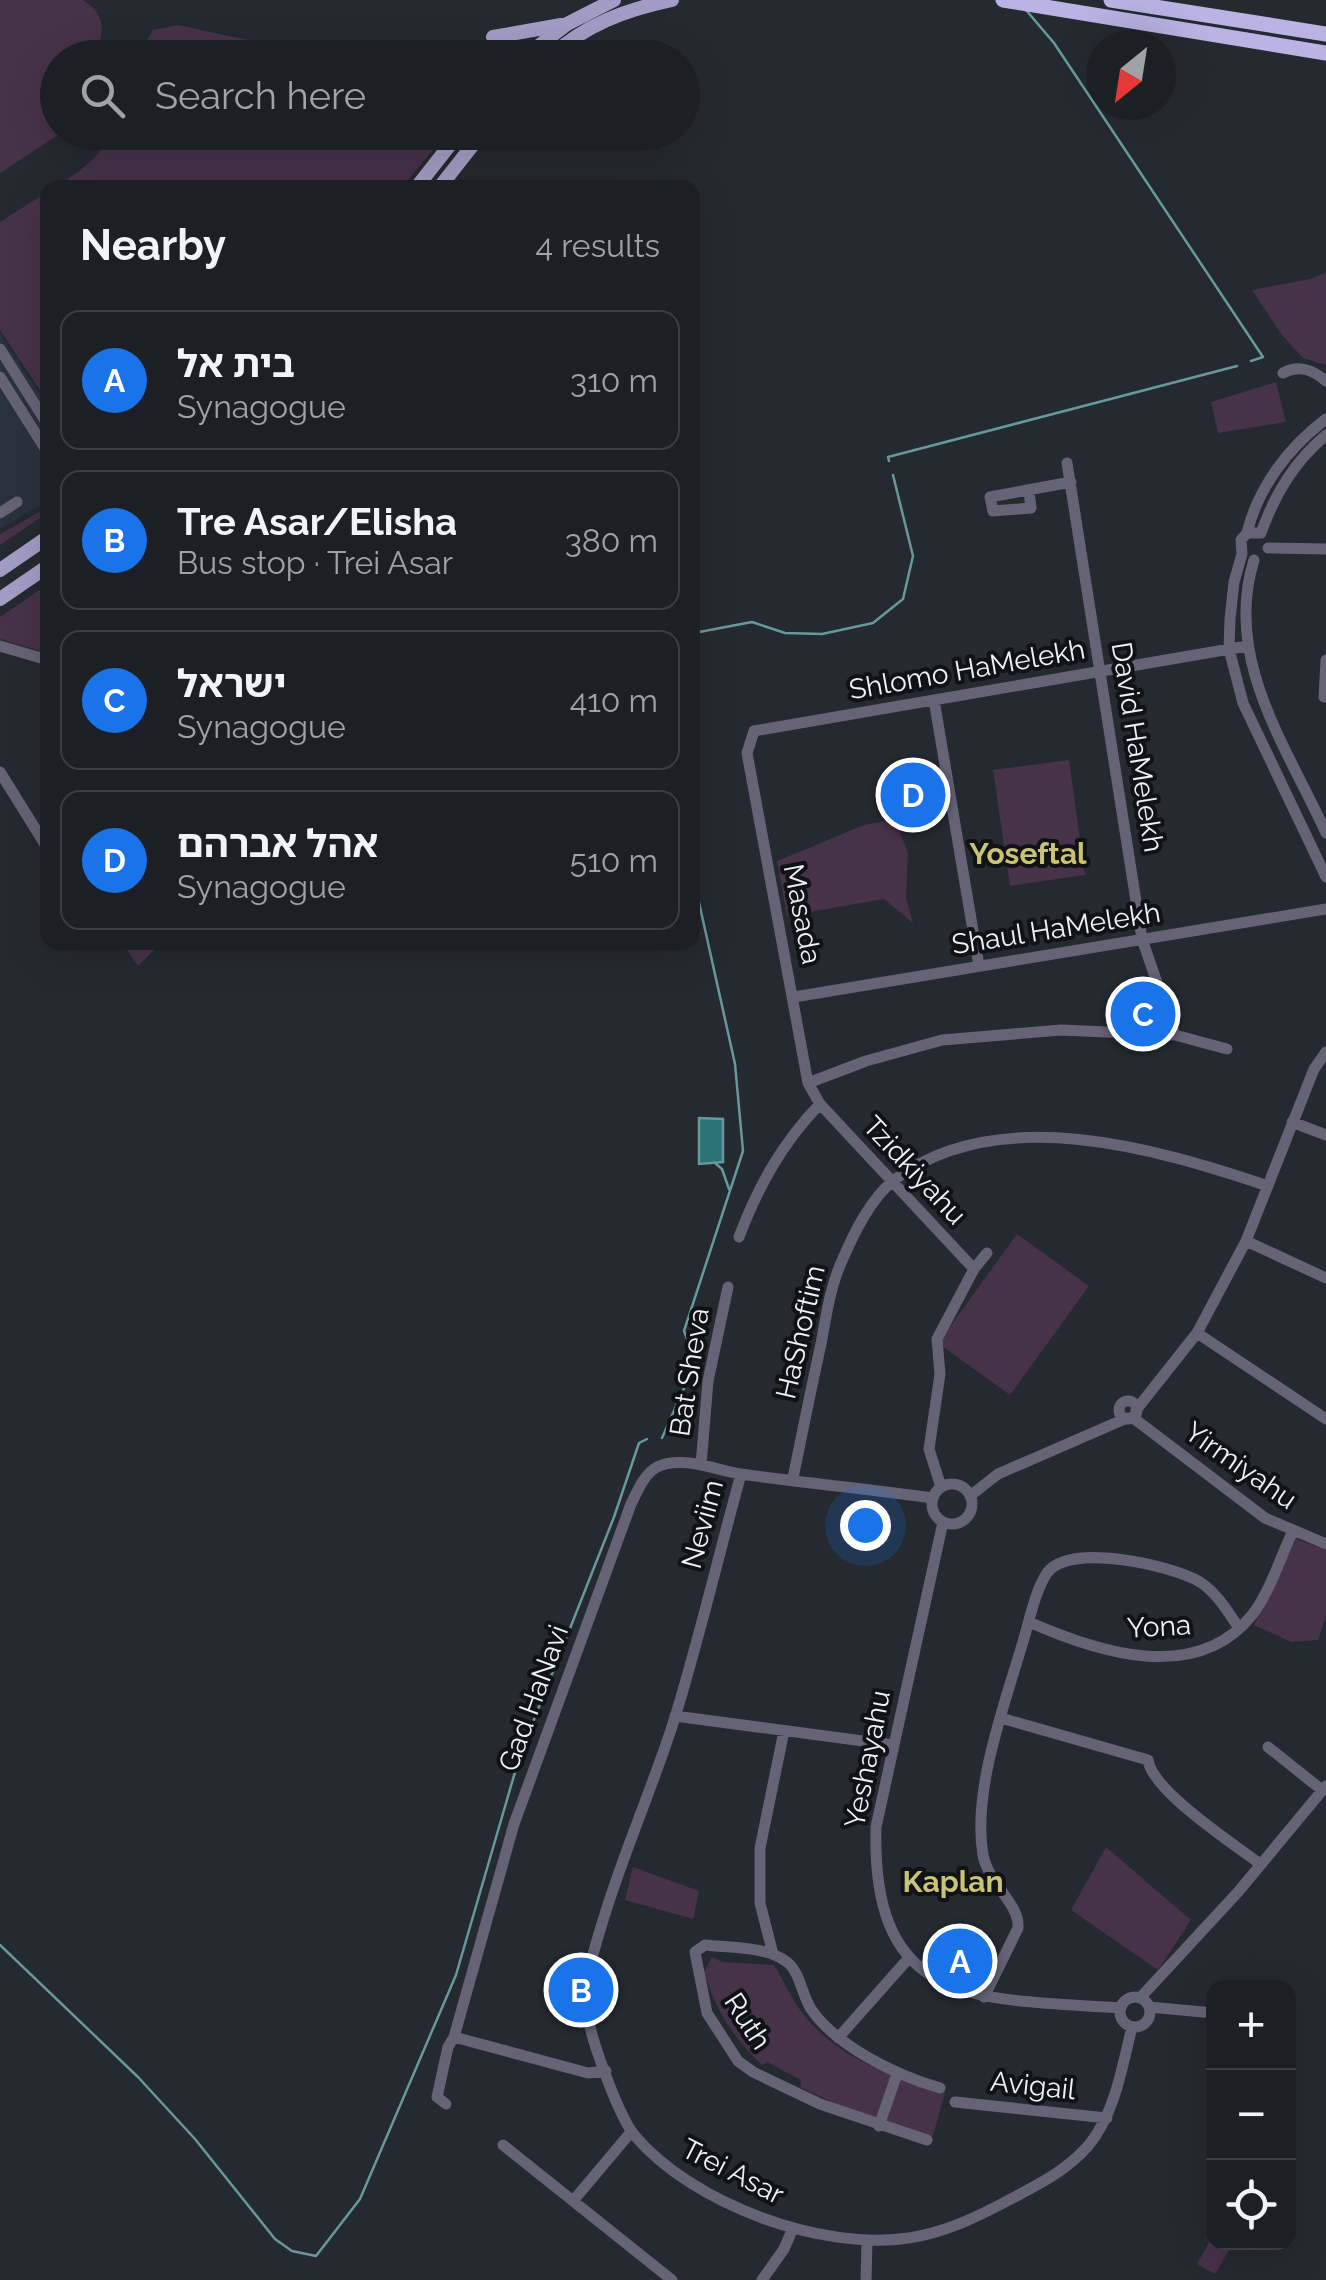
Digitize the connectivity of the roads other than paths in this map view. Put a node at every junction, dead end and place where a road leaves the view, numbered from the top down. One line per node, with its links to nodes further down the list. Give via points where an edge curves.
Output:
1 (614, 0): 5 (main road)
2 (672, 0): 9 (main road, via 614,15)
3 (1003, 0): 10 (highway)
4 (1111, 0): 6 (highway)
5 (567, 24): 7 (main road); 8 (main road)
6 (1326, 34)
7 (493, 37)
8 (546, 40)
9 (571, 40)
10 (1326, 53)
11 (446, 150): 13 (main road)
12 (469, 150): 14 (main road)
13 (422, 180)
14 (445, 180)
15 (0, 349): 19 (street)
16 (1283, 373): 18 (street, via 1308,370)
17 (0, 377): 22 (street)
18 (1326, 381)
19 (40, 412)
20 (1326, 419): 28 (street, via 1304,436 1267,486)
21 (1326, 435): 29 (street, via 1293,468)
22 (40, 440)
23 (1067, 462): 24 (street, David HaMelekh)
24 (1072, 482): 25 (street); 42 (street, David HaMelekh)
25 (1030, 491)
26 (17, 502): 27 (street)
27 (0, 513)
28 (1247, 533): 29 (street); 33 (street, via 1240,540)
29 (1261, 533): 31 (street)
30 (40, 543): 34 (main road)
31 (1268, 548): 32 (street); 33 (street, via 1265,555)
32 (1326, 549)
33 (1248, 557): 38 (street); 39 (street, via 1234,582)
34 (0, 570)
35 (40, 572): 36 (main road)
36 (0, 599)
37 (0, 646): 40 (street)
38 (1247, 646): 39 (street, Shlomo HaMelekh); 47 (street, via 1259,694)
39 (1229, 649): 42 (street, Shlomo HaMelekh); 49 (street, via 1244,703)
40 (40, 658)
41 (1326, 660): 43 (street)
42 (1100, 671): 44 (street, Shlomo HaMelekh); 51 (street, David HaMelekh)
43 (1324, 697)
44 (934, 700): 45 (street, Shlomo HaMelekh); 52 (street)
45 (754, 731): 53 (street, Masada, via 747,753)
46 (0, 772): 48 (street)
47 (1326, 834)
48 (40, 837)
49 (1326, 877)
50 (1326, 909): 51 (street, Shaul HaMelekh)
51 (1142, 939): 52 (street, Shaul HaMelekh); 54 (street, David HaMelekh)
52 (979, 966): 53 (street, Shaul HaMelekh)
53 (794, 997): 57 (street, Masada)
54 (1175, 1036): 55 (street); 57 (street, via 1060,1030 942,1040)
55 (1227, 1049)
56 (1326, 1052): 59 (street)
57 (808, 1084): 58 (street, Masada)
58 (820, 1104): 61 (street, Tzidkiyahu); 63 (street, via 774,1162)
59 (1292, 1122): 60 (street); 62 (street)
60 (1326, 1135)
61 (891, 1182): 62 (street, HaShoftim, via 974,1145 1034,1136 1147,1150); 66 (street, Tzidkiyahu); 74 (street, HaShoftim, via 840,1266)
62 (1268, 1186): 64 (street)
63 (739, 1237)
64 (1246, 1241): 67 (street); 69 (street)
65 (987, 1253): 66 (street)
66 (974, 1269): 75 (street, via 937,1339 940,1374 929,1448)
67 (1326, 1278)
68 (728, 1287): 72 (street, Bat Sheva, via 708,1381)
69 (1197, 1333): 70 (street); 71 (street)
70 (1128, 1411): 76 (street, via 1091,1436 998,1474); 79 (street, Yirmiyahu, via 1265,1518)
71 (1326, 1418)
72 (701, 1465): 73 (street, Gad HaNavi); 97 (street, Gad HaNavi, via 659,1466 631,1504 514,1824)
73 (741, 1474): 74 (street, Neviim); 83 (street, Neviim)
74 (793, 1478): 77 (street, Neviim)
75 (941, 1487): 76 (street, via 958,1485); 77 (street)
76 (970, 1496): 78 (street, via 964,1521)
77 (932, 1498): 78 (street)
78 (943, 1522): 86 (street, Yeshayahu)
79 (1293, 1532): 80 (street, Yirmiyahu); 82 (street, Yona, via 1254,1612)
80 (1326, 1544)
81 (1029, 1622): 82 (street, Yona, via 1130,1656 1202,1650); 82 (street, via 1055,1565 1105,1558 1200,1582); 84 (street)
82 (1239, 1628)
83 (675, 1716): 85 (street); 99 (street, Trei Asar, via 589,1964 588,2016)
84 (1000, 1718): 89 (street, via 1148,1760 1171,1793); 92 (street, via 980,1833 989,1876 1018,1928)
85 (784, 1730): 86 (street); 90 (street, via 760,1848 760,1903)
86 (893, 1745): 91 (street, Yeshayahu, via 876,1828 876,1880)
87 (1268, 1747): 88 (street)
88 (1324, 1788): 89 (street)
89 (1260, 1864): 93 (street)
90 (773, 1954): 98 (street, via 791,1965 810,2008); 105 (street, Ruth, via 699,1947 694,1958 707,2013 753,2072)
91 (908, 1959): 92 (street); 98 (street)
92 (984, 1997): 94 (street)
93 (1145, 2003): 94 (street, via 1130,1998); 95 (street); 96 (street, via 1146,2022)
94 (1120, 2008): 96 (street)
95 (1206, 2012)
96 (1132, 2027): 104 (street, Trei Asar)
97 (454, 2037): 99 (street); 103 (street, via 437,2098)
98 (838, 2038): 100 (street)
99 (606, 2071): 106 (street, Trei Asar)
100 (897, 2074): 101 (street); 105 (street)
101 (940, 2088)
102 (954, 2102): 104 (street, Avigail)
103 (446, 2104)
104 (1107, 2118): 111 (street, Trei Asar, via 1055,2176 957,2227)
105 (879, 2126): 107 (street, Ruth)
106 (631, 2132): 109 (street); 110 (street, Trei Asar, via 684,2179)
107 (927, 2140)
108 (503, 2145): 109 (street)
109 (573, 2200): 112 (street)
110 (793, 2228): 111 (street, Trei Asar); 113 (street)
111 (867, 2240): 114 (street)
112 (672, 2280)
113 (762, 2280)
114 (866, 2280)

